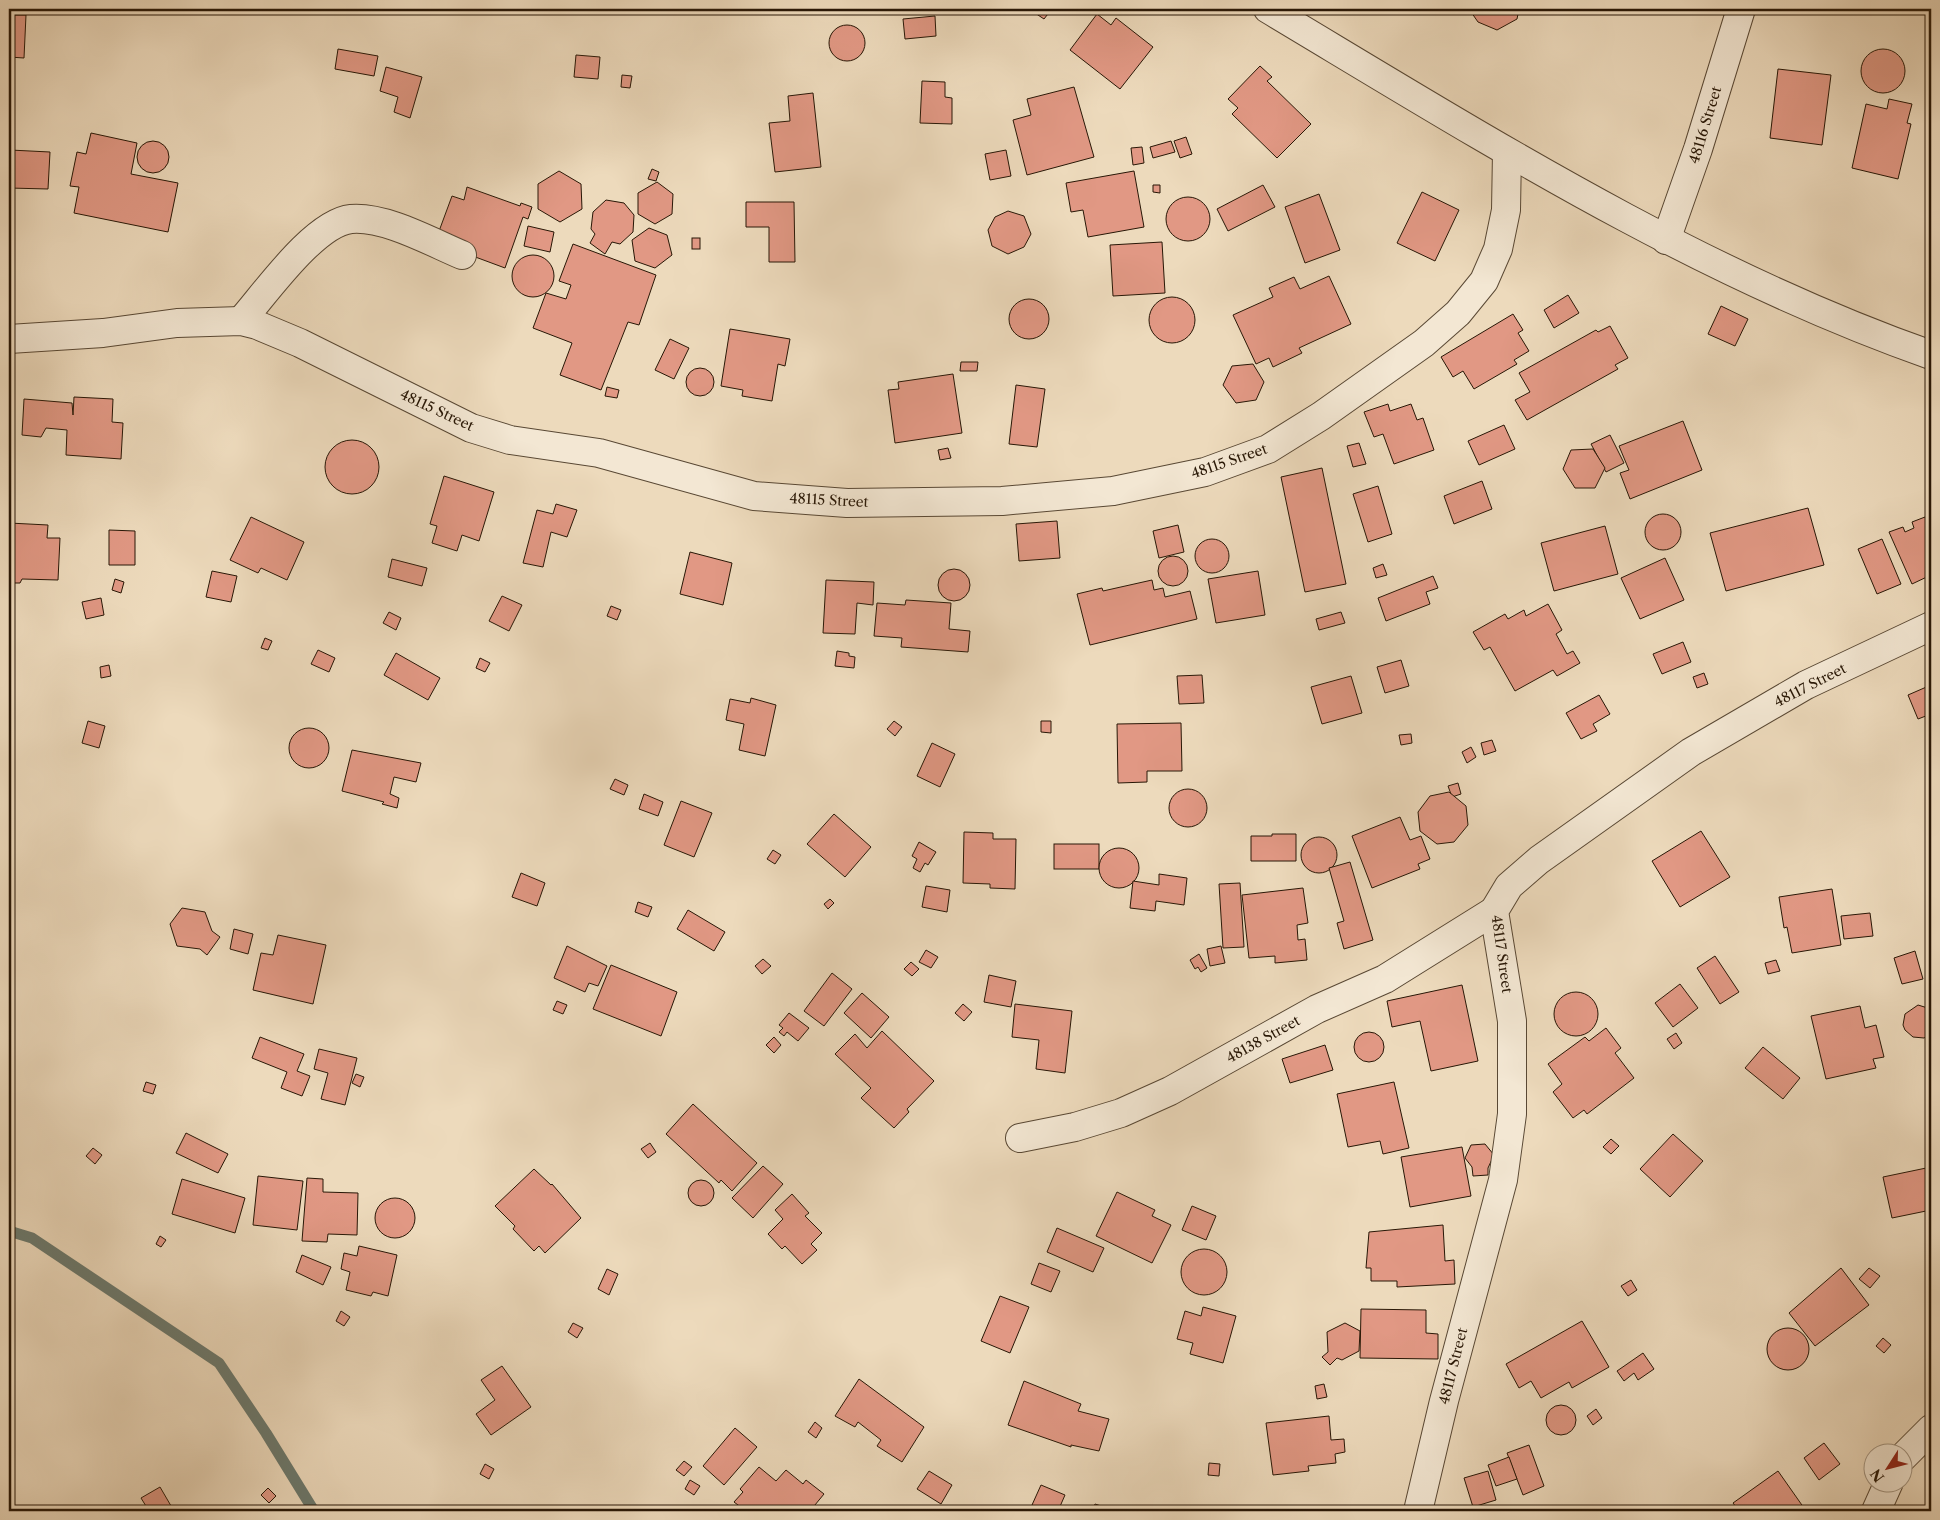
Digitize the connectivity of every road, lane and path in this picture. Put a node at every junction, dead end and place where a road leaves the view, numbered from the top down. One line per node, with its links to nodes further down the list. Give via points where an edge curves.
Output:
1 (1268, 9): 3 (street)
2 (1741, 9): 4 (street, 48116 Street)
3 (1507, 152): 4 (street); 6 (street, 48115 Street, via 1506,210 1498,249 1484,281 1458,313 1424,343 1321,416 1268,448 1206,472 1114,491 1002,501 847,503 754,496 599,453 510,440 471,428 300,343 258,324)
4 (1666, 240): 8 (street, via 1802,304)
5 (462, 255): 6 (street, via 399,229 371,220 350,219 308,242)
6 (241, 321): 7 (street, 48115 Street, via 177,323 103,333)
7 (9, 339)
8 (1931, 355)
9 (1931, 626): 10 (street, 48117 Street, via 1806,686 1692,752 1539,860 1509,886)
10 (1494, 911): 11 (street, 48138 Street, via 1385,978 1317,1009 1170,1090 1121,1113 1075,1127); 15 (street, 48117 Street, via 1512,1021 1512,1114 1503,1180)
11 (1020, 1138)
12 (1931, 1429): 13 (street)
13 (1912, 1448)
14 (1885, 1492): 16 (street)
15 (1418, 1511)
16 (1876, 1511)

